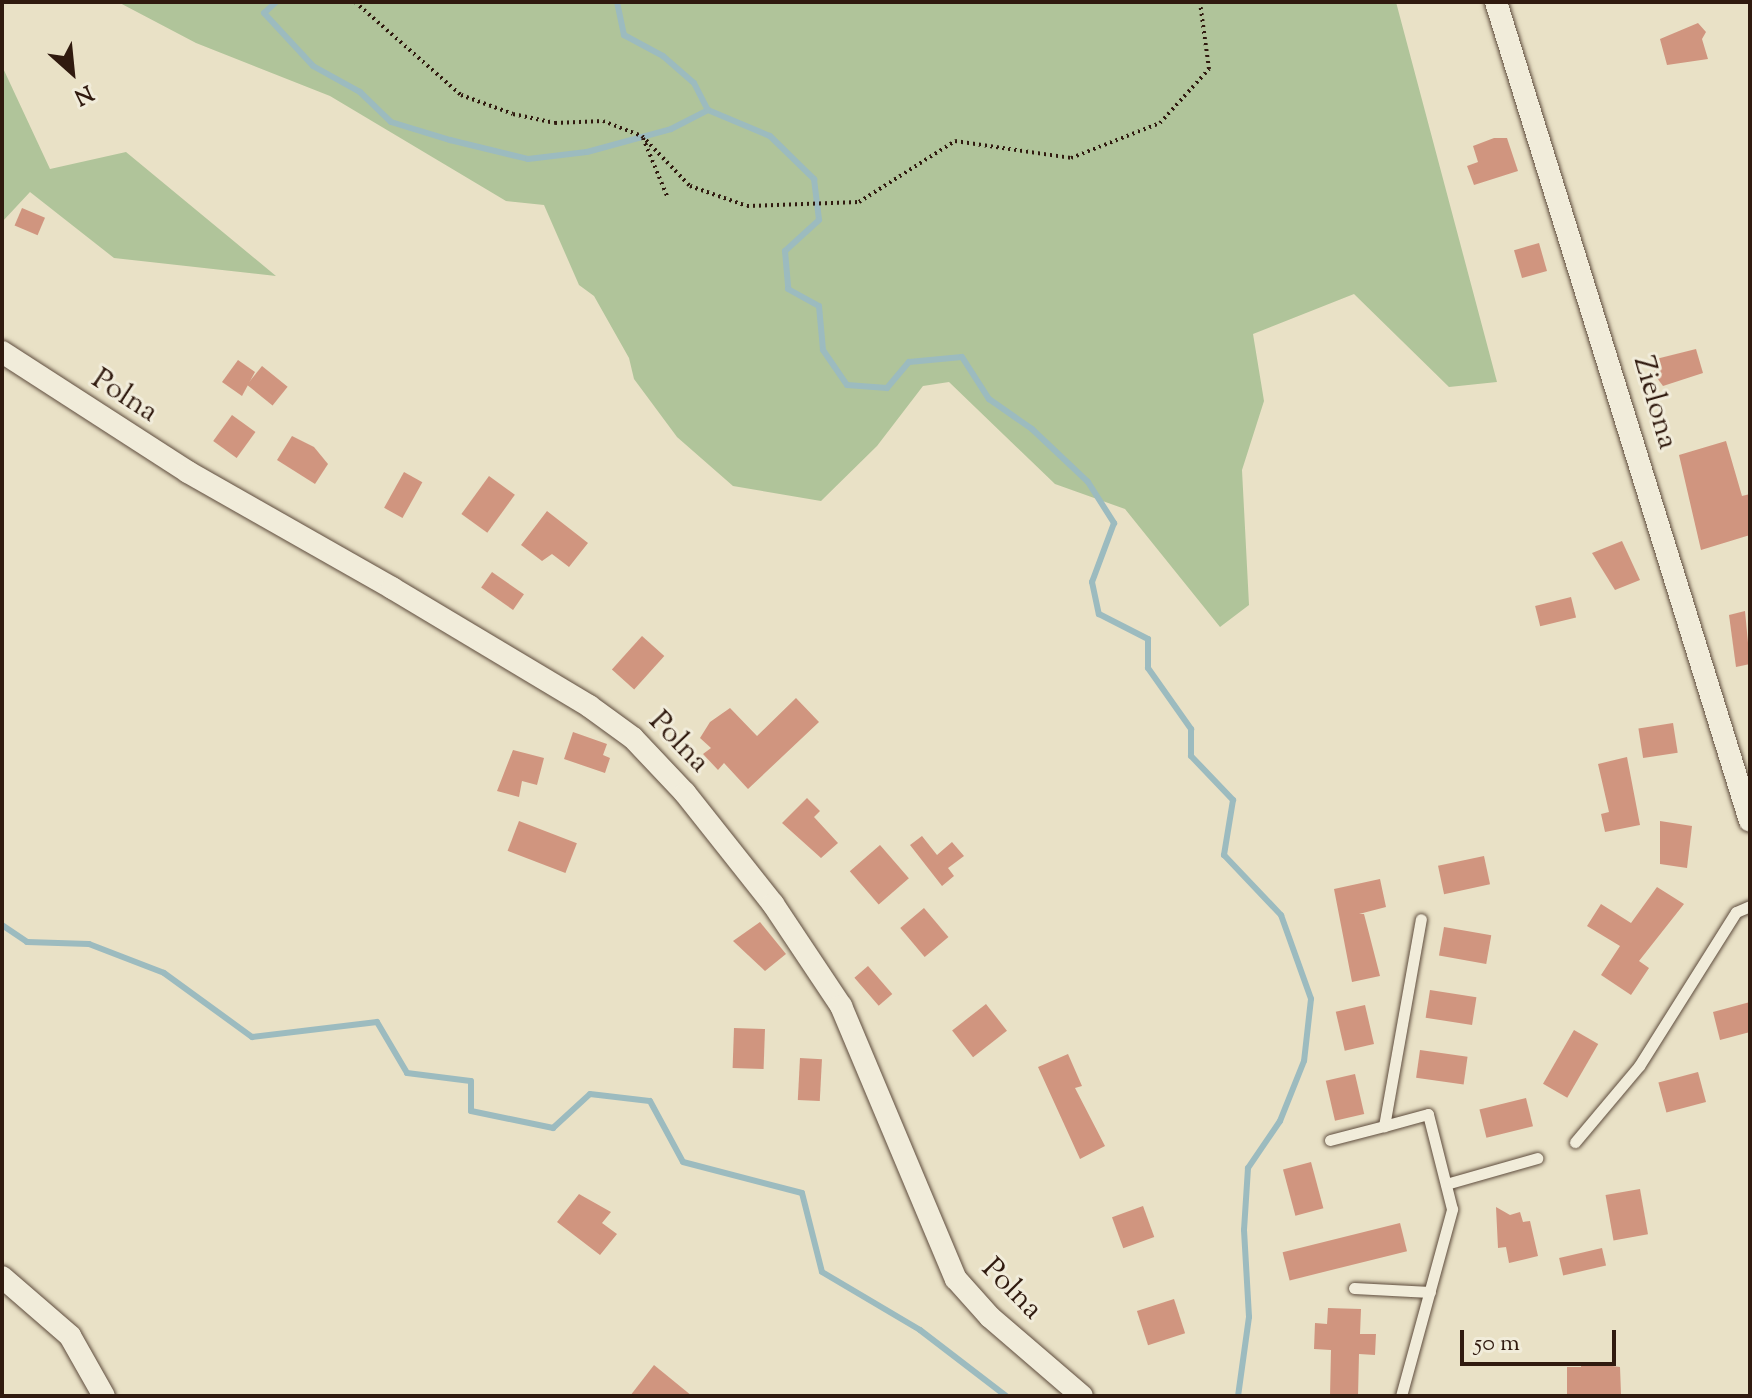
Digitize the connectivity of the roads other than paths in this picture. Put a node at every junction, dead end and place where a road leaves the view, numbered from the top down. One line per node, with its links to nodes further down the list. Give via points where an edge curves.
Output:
1 (1496, 2): 3 (street, Zielona)
2 (2, 352): 15 (street, Polna, via 162,457 578,699 633,738 685,793 773,904 841,1006 956,1279 990,1317)
3 (1750, 821)
4 (1750, 906): 8 (lane, via 1736,912 1639,1066)
5 (1421, 919): 6 (lane)
6 (1384, 1126): 7 (lane); 10 (lane, via 1428,1114)
7 (1330, 1140)
8 (1575, 1142)
9 (1537, 1158): 10 (lane)
10 (1446, 1184): 13 (lane, via 1452,1209)
11 (2, 1277): 14 (street, via 70,1336)
12 (1354, 1288): 13 (lane)
13 (1430, 1292): 16 (lane)
14 (104, 1396)
15 (1082, 1396)
16 (1401, 1396)

